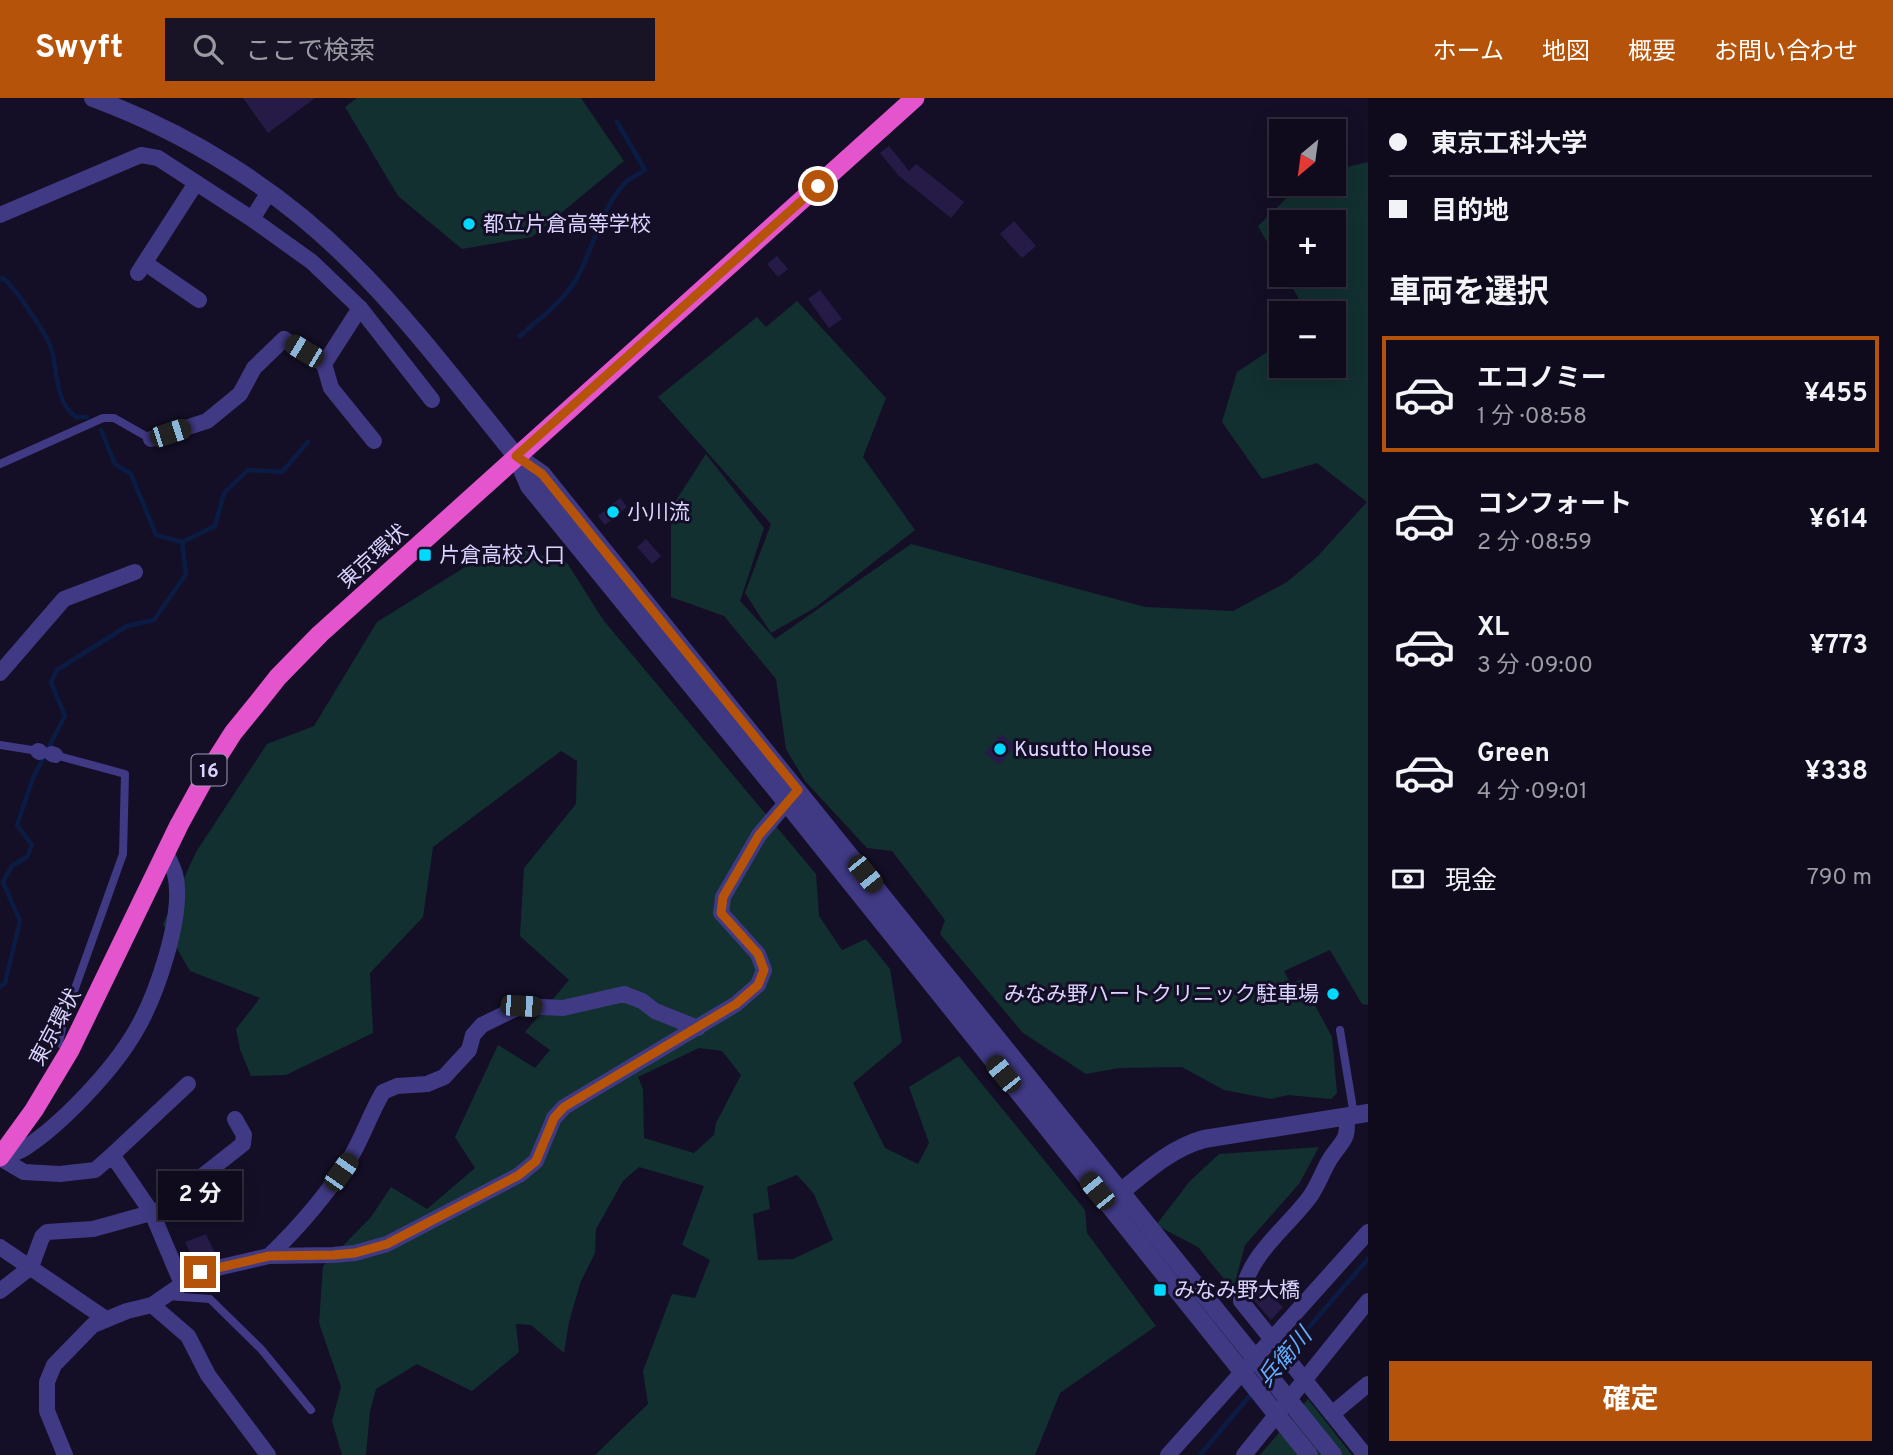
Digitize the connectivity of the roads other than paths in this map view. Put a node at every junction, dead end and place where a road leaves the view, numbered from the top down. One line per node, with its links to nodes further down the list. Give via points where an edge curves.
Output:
1 (93, 98): 4 (street, via 169,131)
2 (915, 98): 13 (highway, 東京環状 / 16)
3 (196, 183): 5 (street, via 158,158 141,155); 6 (street); 7 (street, via 141,268)
4 (269, 192): 6 (street); 13 (street, via 312,226 383,295)
5 (0, 215)
6 (251, 219): 8 (street, via 312,262)
7 (199, 300)
8 (360, 308): 9 (street); 10 (street)
9 (324, 364): 11 (street, via 284,339 254,368 240,394 207,421); 12 (street, via 331,388)
10 (432, 400)
11 (151, 439): 14 (lane, via 114,418 103,418)
12 (374, 441)
13 (516, 456): 18 (street, via 529,486); 19 (highway, 東京環状 / 16, via 278,677 207,774)
14 (0, 464)
15 (135, 572): 16 (street, via 64,599)
16 (0, 673)
17 (0, 745): 22 (lane, via 125,774 123,854 64,1022 59,1043)
18 (792, 796): 20 (street, via 759,835 723,897 721,913 758,954 764,970 758,985); 28 (street)
19 (167, 854): 22 (highway, 東京環状 / 16); 26 (street, via 176,875 175,913 164,969 135,1032 107,1070 54,1125 22,1150)
20 (698, 1028): 32 (street, via 564,1107 554,1118 536,1161 449,1213 387,1244 355,1253); 32 (street, via 624,994 563,1008 521,1006 482,1025 469,1050 444,1077 383,1092 344,1167 301,1224)
21 (1340, 1030): 24 (lane)
22 (70, 1050): 26 (highway, 東京環状 / 16)
23 (188, 1084): 27 (street)
24 (1356, 1115): 28 (street, via 1189,1143); 40 (street, via 1313,1192 1250,1266 1242,1303)
25 (235, 1119): 29 (street, via 244,1135 243,1144)
26 (0, 1158): 27 (street, via 24,1172 60,1174 95,1170)
27 (109, 1158): 29 (street, via 117,1162)
28 (1113, 1198): 37 (street)
29 (152, 1213): 33 (street, via 93,1229 47,1232); 34 (street)
30 (1368, 1232): 40 (street)
31 (0, 1247): 33 (street)
32 (269, 1256): 34 (street, via 200,1272)
33 (31, 1267): 35 (street); 39 (street)
34 (182, 1284): 36 (street)
35 (0, 1291)
36 (159, 1300): 39 (street); 43 (lane, via 210,1299 261,1349); 46 (street)
37 (1196, 1300): 49 (street); 50 (street)
38 (1368, 1301): 41 (street)
39 (106, 1319): 45 (street, via 93,1325 54,1365 47,1382 47,1411)
40 (1275, 1343): 41 (street); 47 (street)
41 (1305, 1380): 44 (street); 48 (street)
42 (1368, 1384): 44 (street)
43 (311, 1410)
44 (1332, 1414): 51 (street)
45 (65, 1455)
46 (268, 1455)
47 (1168, 1455)
48 (1244, 1455)
49 (1309, 1455)
50 (1333, 1455)
51 (1365, 1455)

